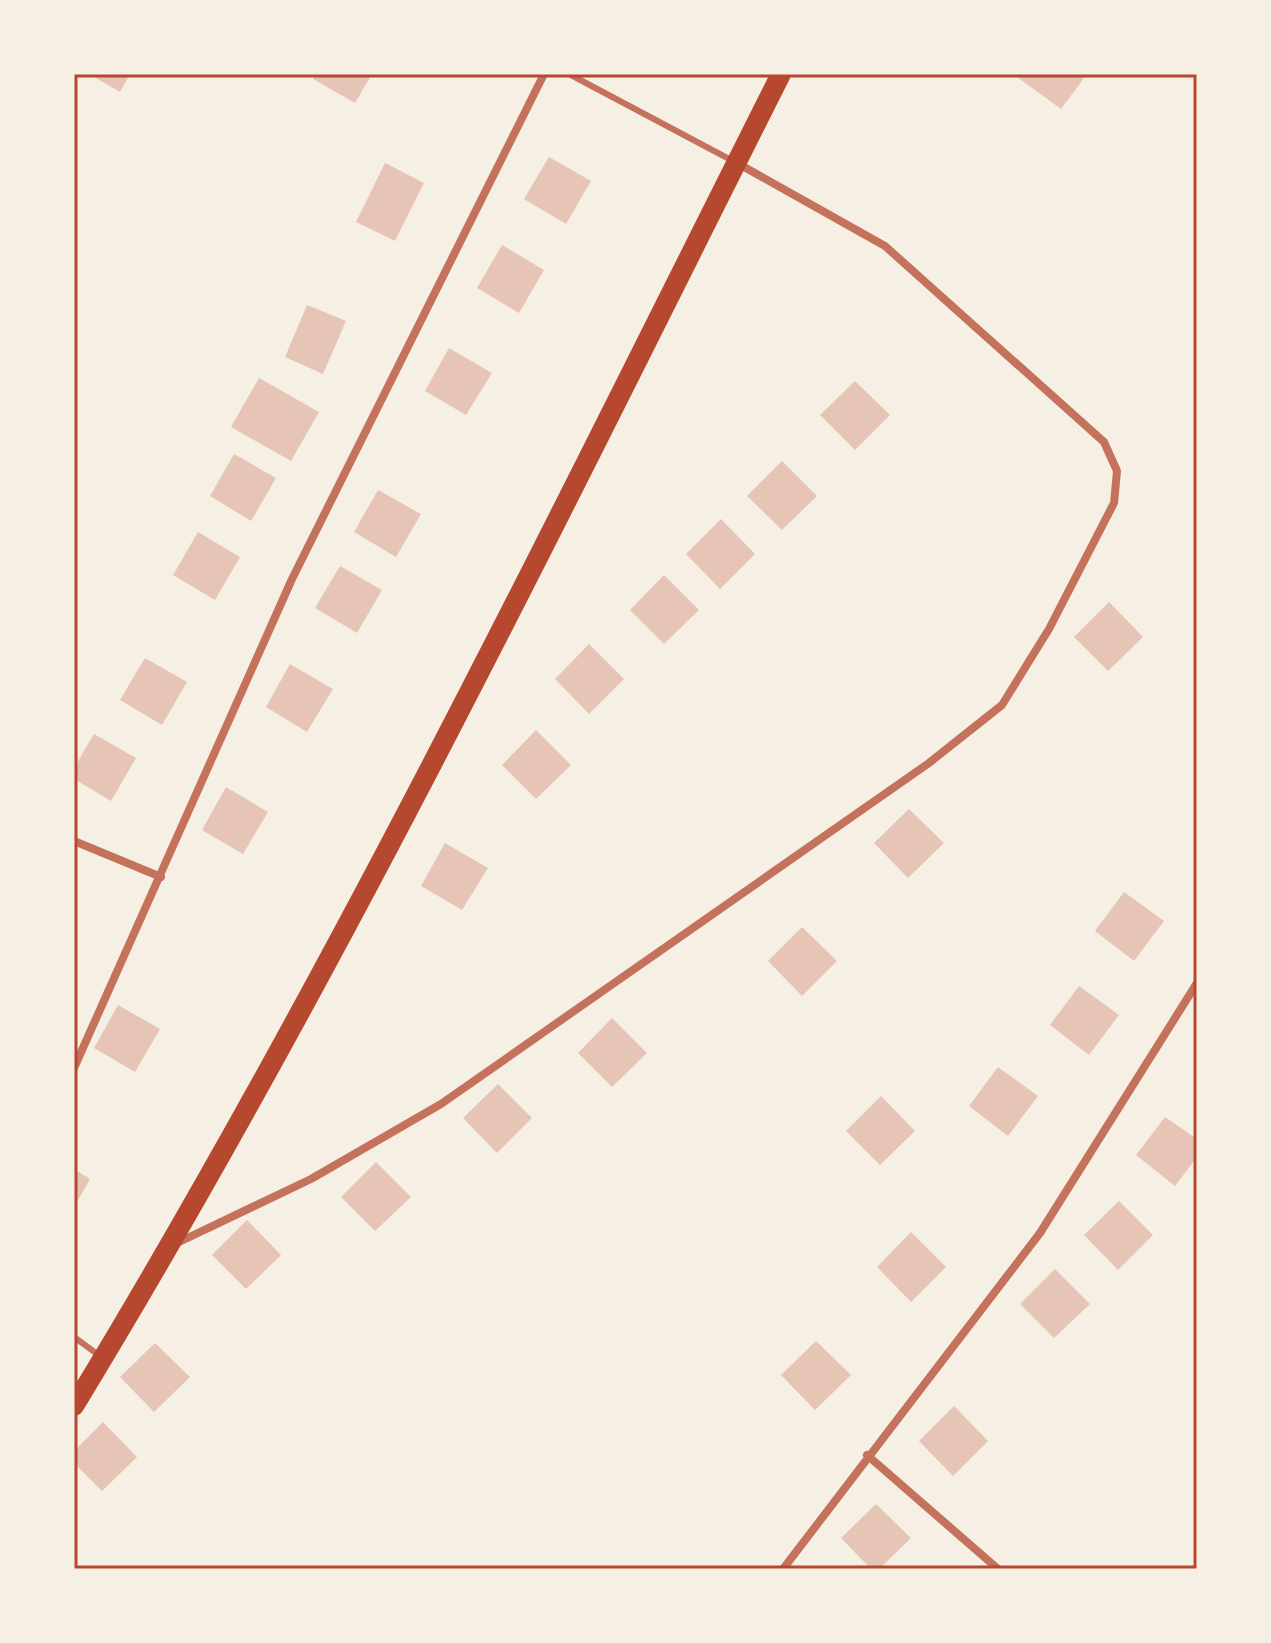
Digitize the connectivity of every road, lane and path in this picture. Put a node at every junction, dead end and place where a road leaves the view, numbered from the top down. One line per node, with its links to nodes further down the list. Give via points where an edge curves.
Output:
1 (544, 74): 6 (street, via 292,579)
2 (569, 74): 4 (lane)
3 (781, 74): 4 (main road)
4 (736, 163): 9 (main road, via 379,864); 9 (street, via 885,246 1104,442 1117,471 1114,503 1049,629 1002,705 904,781 441,1104 311,1179)
5 (74, 841): 6 (street)
6 (161, 877): 8 (street)
7 (1197, 983): 13 (street, via 1040,1233)
8 (74, 1068)
9 (172, 1245): 11 (main road)
10 (74, 1337): 11 (lane)
11 (103, 1358): 12 (main road)
12 (74, 1406)
13 (867, 1455): 14 (street); 15 (street)
14 (783, 1569)
15 (998, 1569)

